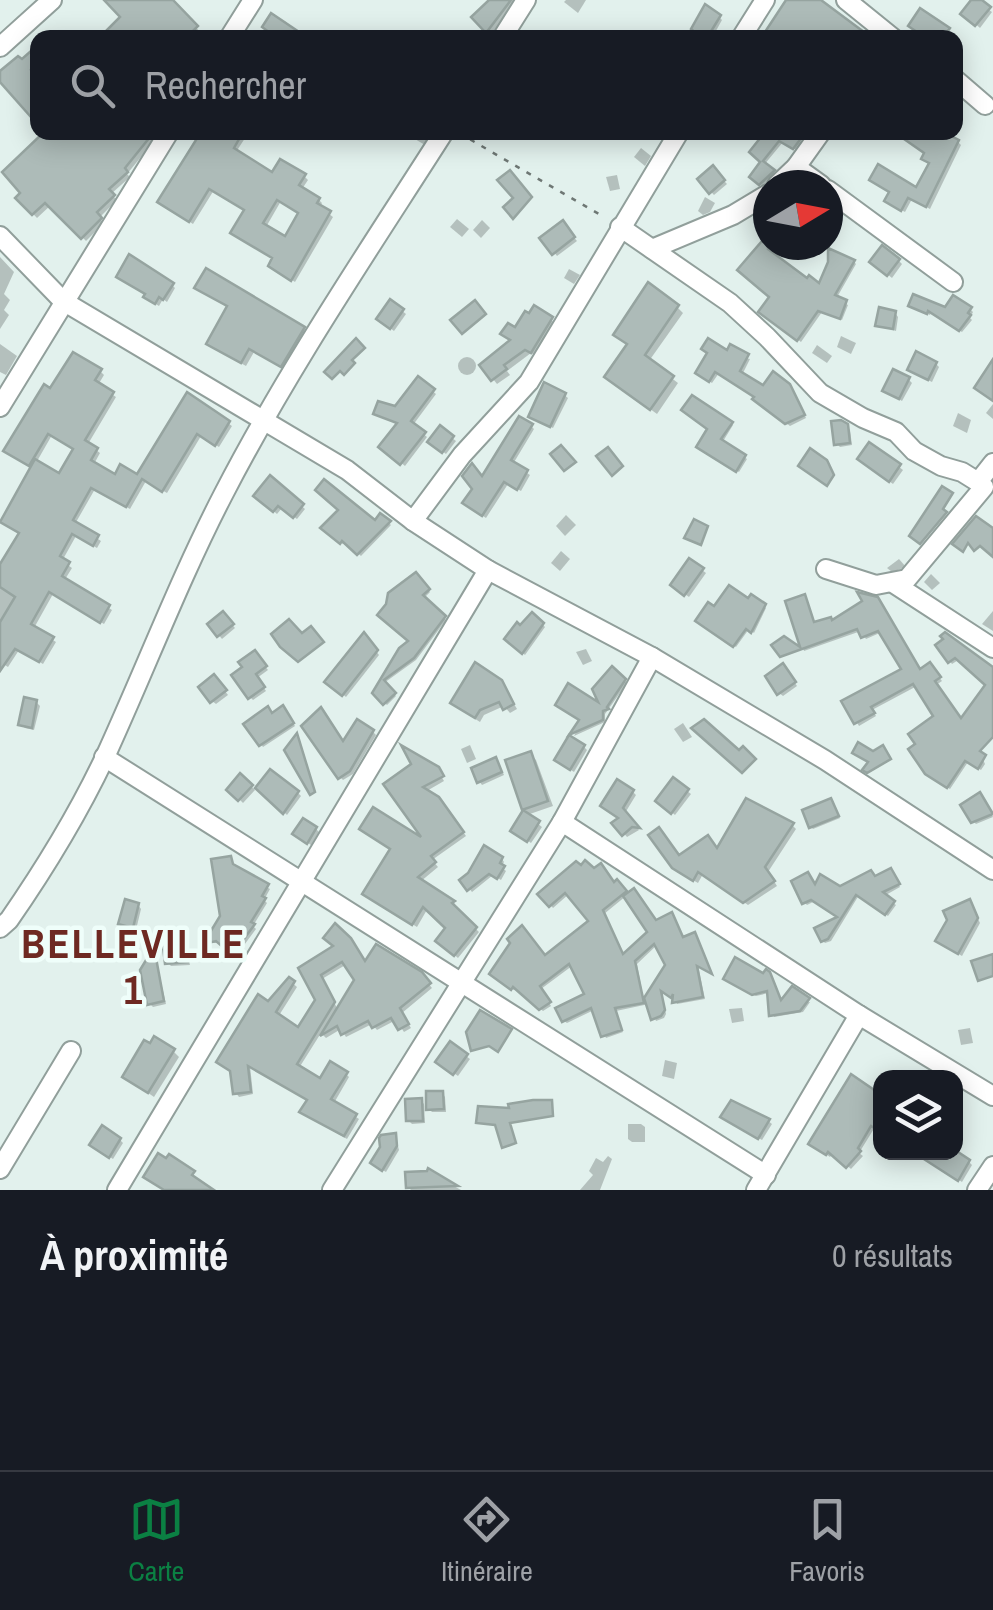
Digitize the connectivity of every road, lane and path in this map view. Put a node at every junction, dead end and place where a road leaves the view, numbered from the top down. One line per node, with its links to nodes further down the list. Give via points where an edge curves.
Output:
1 (52, 0): 10 (street)
2 (252, 0): 6 (street)
3 (526, 0): 7 (street)
4 (765, 0): 8 (street)
5 (846, 0): 9 (street)
6 (234, 30)
7 (507, 30)
8 (745, 30)
9 (877, 30)
10 (0, 48)
11 (963, 86): 12 (street)
12 (985, 105)
13 (164, 140): 27 (street)
14 (439, 140): 29 (street)
15 (472, 140): 23 (path)
16 (674, 140): 23 (street)
17 (814, 140): 18 (street)
18 (796, 166): 19 (street); 20 (street)
19 (792, 170)
20 (801, 170)
21 (843, 201): 26 (street)
22 (753, 203): 25 (street)
23 (620, 226): 25 (street); 32 (street, via 528,382)
24 (0, 236): 27 (street)
25 (652, 249): 31 (street, via 730,303 820,392)
26 (952, 282)
27 (63, 301): 28 (street); 29 (street)
28 (0, 407)
29 (264, 419): 32 (street); 38 (street, via 163,618)
30 (993, 463): 31 (street)
31 (985, 488): 35 (street, via 907,579)
32 (413, 521): 34 (street)
33 (826, 569): 35 (street, via 876,585)
34 (488, 570): 37 (street); 41 (street)
35 (892, 583): 36 (street)
36 (993, 648)
37 (652, 657): 39 (street); 40 (street)
38 (104, 757): 41 (street); 42 (street, via 54,853)
39 (562, 822): 43 (street); 44 (street)
40 (993, 870)
41 (302, 880): 43 (street); 50 (street)
42 (3, 920)
43 (462, 982): 49 (street); 51 (street)
44 (858, 1014): 46 (street); 49 (street)
45 (71, 1051): 48 (street)
46 (993, 1096)
47 (993, 1166): 52 (street)
48 (0, 1169)
49 (761, 1182)
50 (117, 1190)
51 (332, 1190)
52 (977, 1190)

